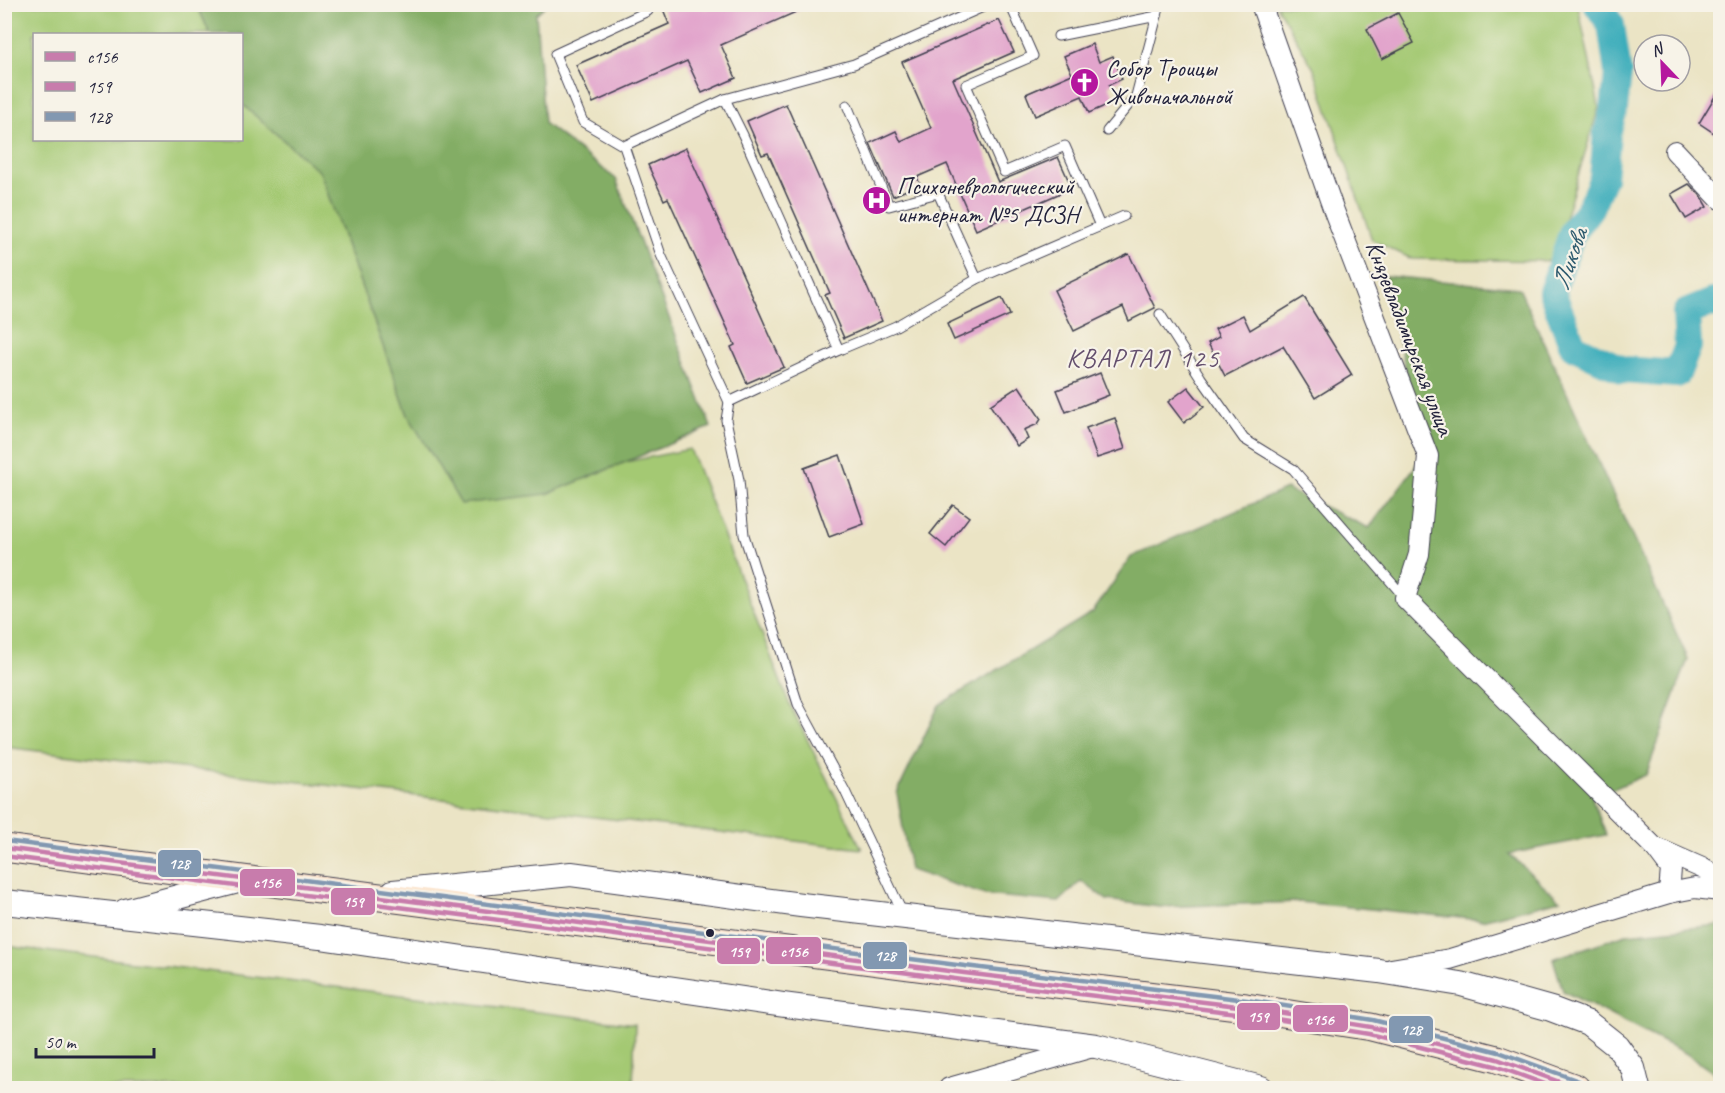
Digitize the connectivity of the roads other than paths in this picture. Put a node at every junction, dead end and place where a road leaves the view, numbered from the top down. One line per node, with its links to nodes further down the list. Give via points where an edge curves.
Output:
1 (645, 4): 11 (lane, via 648,11 555,54 583,122)
2 (990, 4): 8 (lane, via 854,64)
3 (1010, 4): 15 (lane, via 1033,56 966,85 1004,172 1065,146)
4 (1160, 4): 6 (lane)
5 (1261, 4): 20 (street, Князевладимирская улица, via 1334,211 1428,456 1419,554)
6 (1157, 16): 7 (lane); 10 (lane, via 1136,96)
7 (1058, 36)
8 (725, 99): 11 (lane); 18 (lane)
9 (847, 105): 16 (lane, via 889,206 938,193)
10 (1107, 131)
11 (624, 146): 19 (lane, via 661,255)
12 (1675, 150): 13 (street)
13 (1720, 199)
14 (1124, 216): 15 (lane)
15 (1100, 226): 16 (lane)
16 (977, 279): 18 (lane, via 896,326)
17 (1160, 315): 20 (lane, via 1244,439 1293,470)
18 (839, 350): 19 (lane)
19 (729, 402): 30 (lane, via 726,420 739,480 744,536 798,704 845,791)
20 (1404, 598): 21 (street)
21 (1654, 847): 24 (street); 26 (street, via 1671,869)
22 (4, 848): 23 (main road)
23 (244, 879): 27 (main road); 29 (street)
24 (1720, 879)
25 (1720, 891): 26 (street, via 1695,888)
26 (1670, 893): 31 (street, via 1450,959)
27 (364, 895): 30 (street, via 571,874); 35 (main road, via 1371,1027 1497,1059)
28 (4, 902): 29 (street)
29 (111, 915): 32 (street, via 320,937)
30 (904, 917): 31 (street)
31 (1380, 971): 36 (street, via 1461,984 1588,1023 1617,1046 1633,1068)
32 (1096, 1046): 33 (street); 34 (street)
33 (949, 1089)
34 (1261, 1089)
35 (1576, 1089)
36 (1638, 1089)

